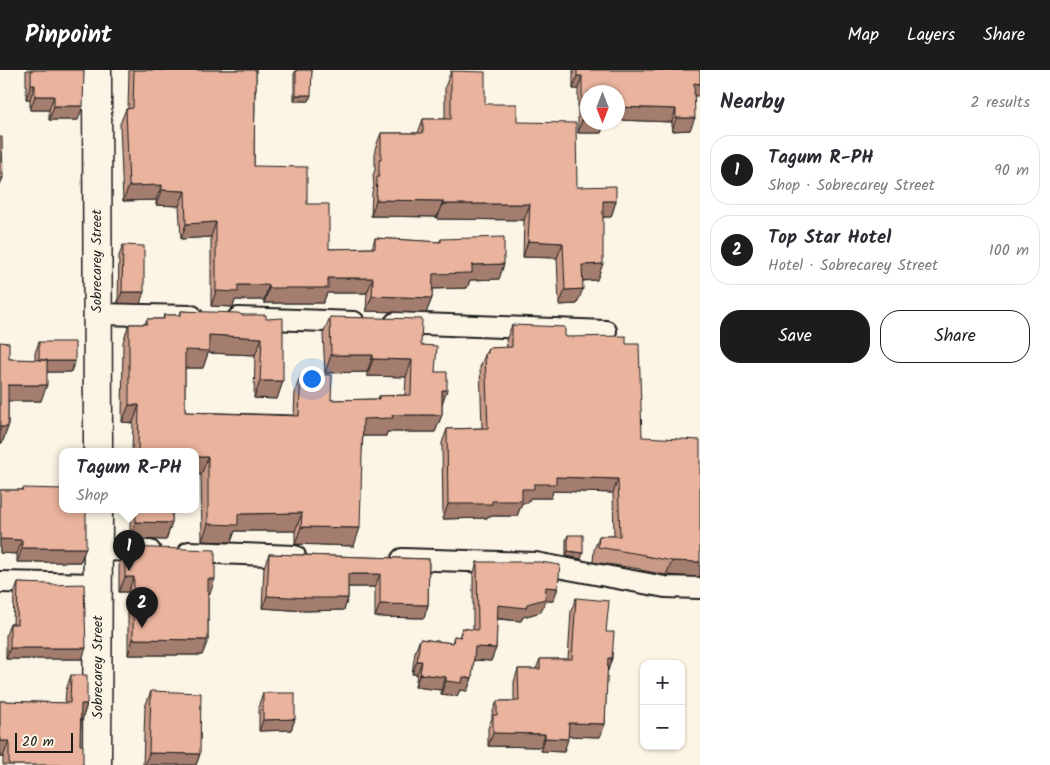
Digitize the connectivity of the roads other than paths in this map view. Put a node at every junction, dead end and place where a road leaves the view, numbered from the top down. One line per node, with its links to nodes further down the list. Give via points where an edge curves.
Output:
1 (97, 70): 2 (main road, Sobrecarey Street)
2 (97, 314): 3 (street); 4 (main road, Sobrecarey Street)
3 (606, 331)
4 (98, 448)
5 (98, 513): 6 (main road, Sobrecarey Street)
6 (98, 550): 7 (street); 10 (main road, Sobrecarey Street)
7 (317, 556)
8 (387, 558): 11 (street, via 536,563 665,587)
9 (0, 582): 10 (street)
10 (98, 584): 12 (main road, Sobrecarey Street)
11 (700, 588)
12 (97, 765)

